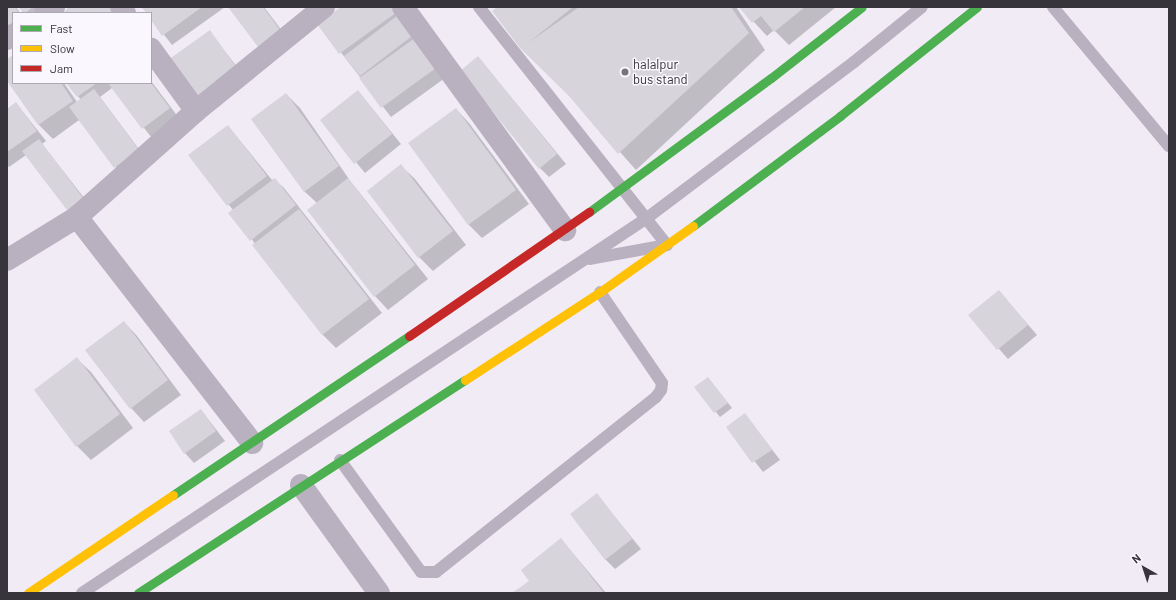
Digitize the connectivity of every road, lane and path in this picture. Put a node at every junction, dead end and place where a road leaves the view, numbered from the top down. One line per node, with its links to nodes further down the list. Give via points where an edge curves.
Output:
1 (324, 7): 9 (street)
2 (403, 7): 14 (street)
3 (479, 7): 11 (lane)
4 (862, 7): 11 (main road, via 771,78)
5 (922, 7): 13 (lane, via 854,62)
6 (977, 7): 15 (main road, via 840,116)
7 (1053, 7): 10 (lane)
8 (152, 50): 9 (street)
9 (196, 111): 12 (street)
10 (1169, 146)
11 (622, 187): 13 (lane); 14 (main road)
12 (77, 217): 16 (street); 19 (street)
13 (647, 218): 15 (lane); 17 (lane)
14 (565, 230): 19 (main road)
15 (667, 245): 17 (lane); 18 (main road)
16 (7, 260)
17 (585, 260): 23 (lane)
18 (600, 292): 20 (main road); 20 (lane, via 662,383 661,390 656,397 436,572 422,572)
19 (252, 443): 22 (main road)
20 (340, 460): 21 (main road)
21 (301, 485): 24 (main road); 25 (street)
22 (28, 593)
23 (82, 593)
24 (138, 593)
25 (379, 593)

